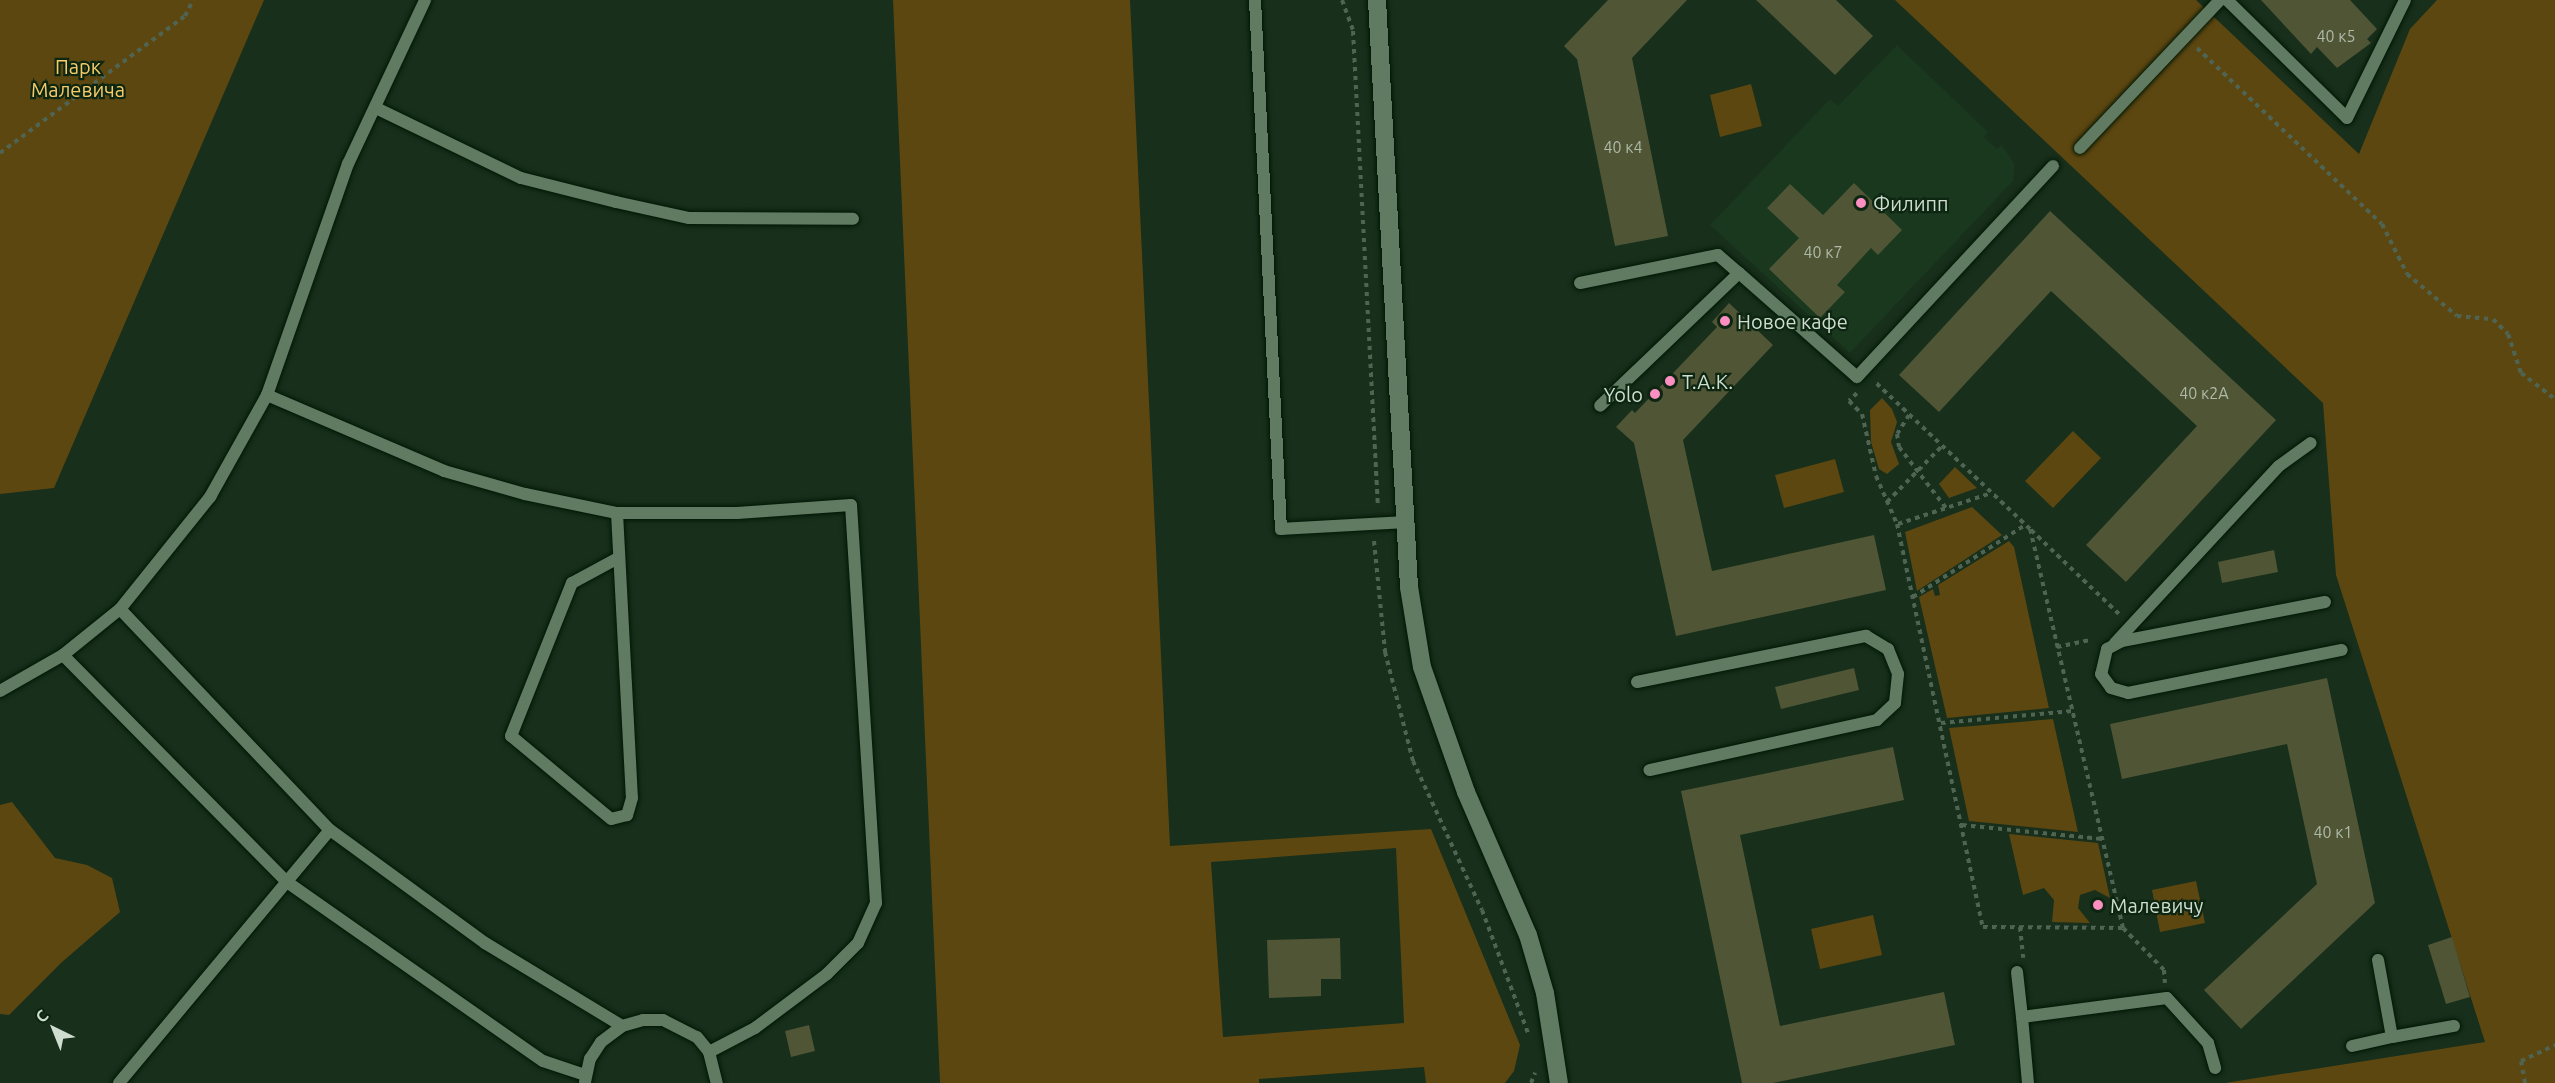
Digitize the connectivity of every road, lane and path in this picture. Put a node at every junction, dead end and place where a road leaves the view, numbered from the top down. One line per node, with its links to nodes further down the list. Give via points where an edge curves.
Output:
1 (193, 0): 11 (path, via 185,16)
2 (425, 0): 9 (lane)
3 (1255, 0): 28 (lane, via 1281,529)
4 (1377, 0): 28 (street)
5 (2220, 0): 8 (lane)
6 (2227, 0): 7 (lane, via 2347,118)
7 (2405, 0)
8 (2185, 37): 10 (lane); 18 (path, via 2382,224 2407,274 2457,316 2493,319 2508,334 2521,373)
9 (376, 108): 13 (lane, via 521,178 616,202 688,218); 17 (lane, via 348,164)
10 (2080, 148)
11 (0, 153)
12 (2053, 166): 16 (lane)
13 (853, 219)
14 (1739, 273): 15 (lane, via 1718,255); 16 (lane, via 1857,377); 19 (lane)
15 (1580, 283)
16 (1867, 375): 20 (path); 25 (path, via 1849,401 1862,414 1876,476)
17 (267, 395): 27 (lane, via 444,471 525,494); 35 (lane, via 210,497)
18 (2555, 399)
19 (1600, 406)
20 (1909, 415): 22 (path); 23 (path, via 1900,427 1897,441)
21 (2311, 443): 38 (lane, via 2279,466)
22 (1942, 446): 23 (path); 24 (path)
23 (1916, 472): 25 (path); 26 (path)
24 (1991, 493): 26 (path); 30 (path)
25 (1887, 502): 29 (path)
26 (1946, 508): 29 (path)
27 (617, 513): 32 (lane); 64 (lane, via 737,513 851,505 876,903 858,943 827,974 755,1028)
28 (1406, 522): 69 (street, via 1409,587 1422,667 1466,792 1528,935 1545,993)
29 (1897, 524): 33 (path)
30 (2025, 525): 31 (path); 33 (path)
31 (2030, 529): 36 (path); 41 (path)
32 (618, 558): 32 (lane, via 632,798 627,815 611,819 511,736 572,583)
33 (1913, 597): 47 (path)
34 (2325, 603): 40 (lane)
35 (120, 609): 43 (lane); 50 (lane)
36 (2118, 613): 37 (path); 38 (path)
37 (2110, 621)
38 (2130, 626): 40 (lane)
39 (2096, 637): 41 (path)
40 (2114, 644): 42 (lane, via 2102,657 2101,674 2111,688 2128,693)
41 (2057, 647): 46 (path)
42 (2342, 650)
43 (63, 656): 45 (lane); 52 (lane)
44 (1637, 682): 48 (lane, via 1866,636 1888,649 1898,674 1894,703 1877,720)
45 (0, 691)
46 (2072, 711): 47 (path); 51 (path)
47 (1941, 723): 49 (path)
48 (1649, 770)
49 (1962, 824): 51 (path); 53 (path, via 1983,927)
50 (330, 830): 52 (lane); 59 (lane, via 485,943)
51 (2102, 839): 54 (path)
52 (287, 882): 66 (lane, via 543,1061); 67 (lane)
53 (2020, 927): 54 (path); 56 (path, via 2023,960)
54 (2123, 928): 57 (path, via 2164,970)
55 (2378, 960): 61 (lane)
56 (2017, 972): 58 (lane)
57 (2167, 998): 58 (lane); 65 (lane, via 2208,1043)
58 (2022, 1017): 70 (lane)
59 (622, 1026): 64 (lane, via 663,1020 690,1032); 66 (lane, via 601,1042)
60 (2454, 1026): 61 (lane)
61 (2392, 1037): 63 (lane)
62 (2555, 1045): 71 (path, via 2521,1061)
63 (2352, 1046)
64 (709, 1052): 68 (lane)
65 (2215, 1068)
66 (585, 1079)
67 (126, 1080)
68 (717, 1083)
69 (1559, 1083)
70 (2028, 1083)
71 (2525, 1083)

